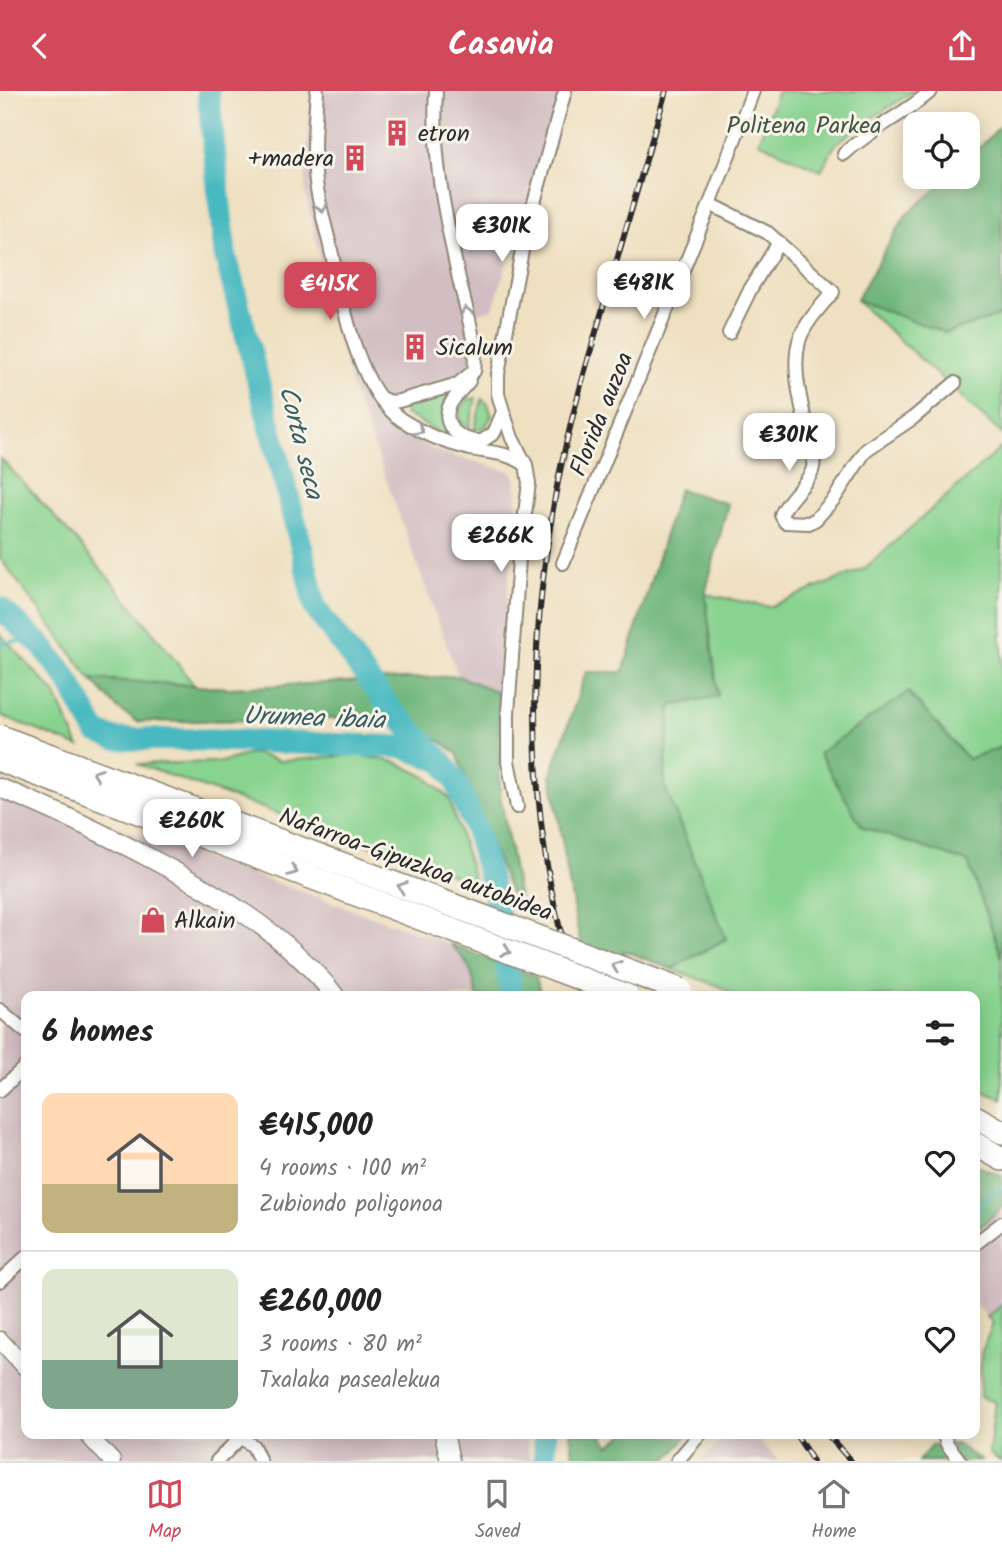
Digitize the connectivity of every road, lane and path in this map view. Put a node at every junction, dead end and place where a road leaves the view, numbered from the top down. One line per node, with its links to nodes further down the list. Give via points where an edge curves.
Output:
1 (317, 91): 12 (street, one-way to 12, via 316,181 347,321)
2 (436, 91): 10 (street, one-way to 2, via 470,328 439,182)
3 (565, 91): 13 (street, via 525,235 499,361 497,384)
4 (753, 91): 7 (street, Florida auzoa)
5 (931, 91): 6 (street)
6 (844, 154)
7 (710, 204): 8 (street); 18 (street, Florida auzoa)
8 (779, 243): 9 (street); 11 (street, via 833,292 799,341 799,389 814,458 813,470 781,515 785,521 809,523 816,519 866,450)
9 (729, 333)
10 (474, 371): 12 (street, via 458,384 399,401); 14 (street, via 451,403 448,418 453,431 468,439 482,441)
11 (955, 383)
12 (377, 396): 16 (street, one-way to 16, via 397,417 429,436)
13 (503, 411): 14 (street); 15 (street)
14 (494, 433): 15 (street)
15 (512, 438): 16 (street); 17 (street)
16 (490, 451): 17 (street, via 516,457)
17 (526, 465): 22 (street, via 529,494 519,559 508,713 509,761)
18 (563, 563)
19 (0, 737): 25 (highway, Nafarroa-Gipuzkoa autobidea, one-way to 19, bridge)
20 (0, 760): 24 (highway, Nafarroa-Gipuzkoa autobidea, one-way to 24, bridge)
21 (0, 788): 23 (main road, via 87,825 185,877 267,928)
22 (517, 807)
23 (331, 991)
24 (614, 991)
25 (683, 991)
26 (0, 1010): 27 (street)
27 (21, 1028)
28 (21, 1071): 29 (street)
29 (0, 1090)
30 (980, 1120): 31 (highway)
31 (1002, 1132)
32 (980, 1147): 33 (highway)
33 (1002, 1159)
34 (1002, 1223): 35 (street)
35 (980, 1240)
36 (21, 1262): 37 (street)
37 (0, 1281)
38 (0, 1340): 39 (street)
39 (21, 1363)
40 (92, 1439): 46 (street)
41 (236, 1439): 47 (street)
42 (245, 1439): 48 (street)
43 (445, 1439): 49 (main road)
44 (696, 1439): 50 (street)
45 (945, 1439): 51 (street)
46 (112, 1461)
47 (217, 1461)
48 (260, 1461)
49 (450, 1461)
50 (677, 1461)
51 (960, 1461)

